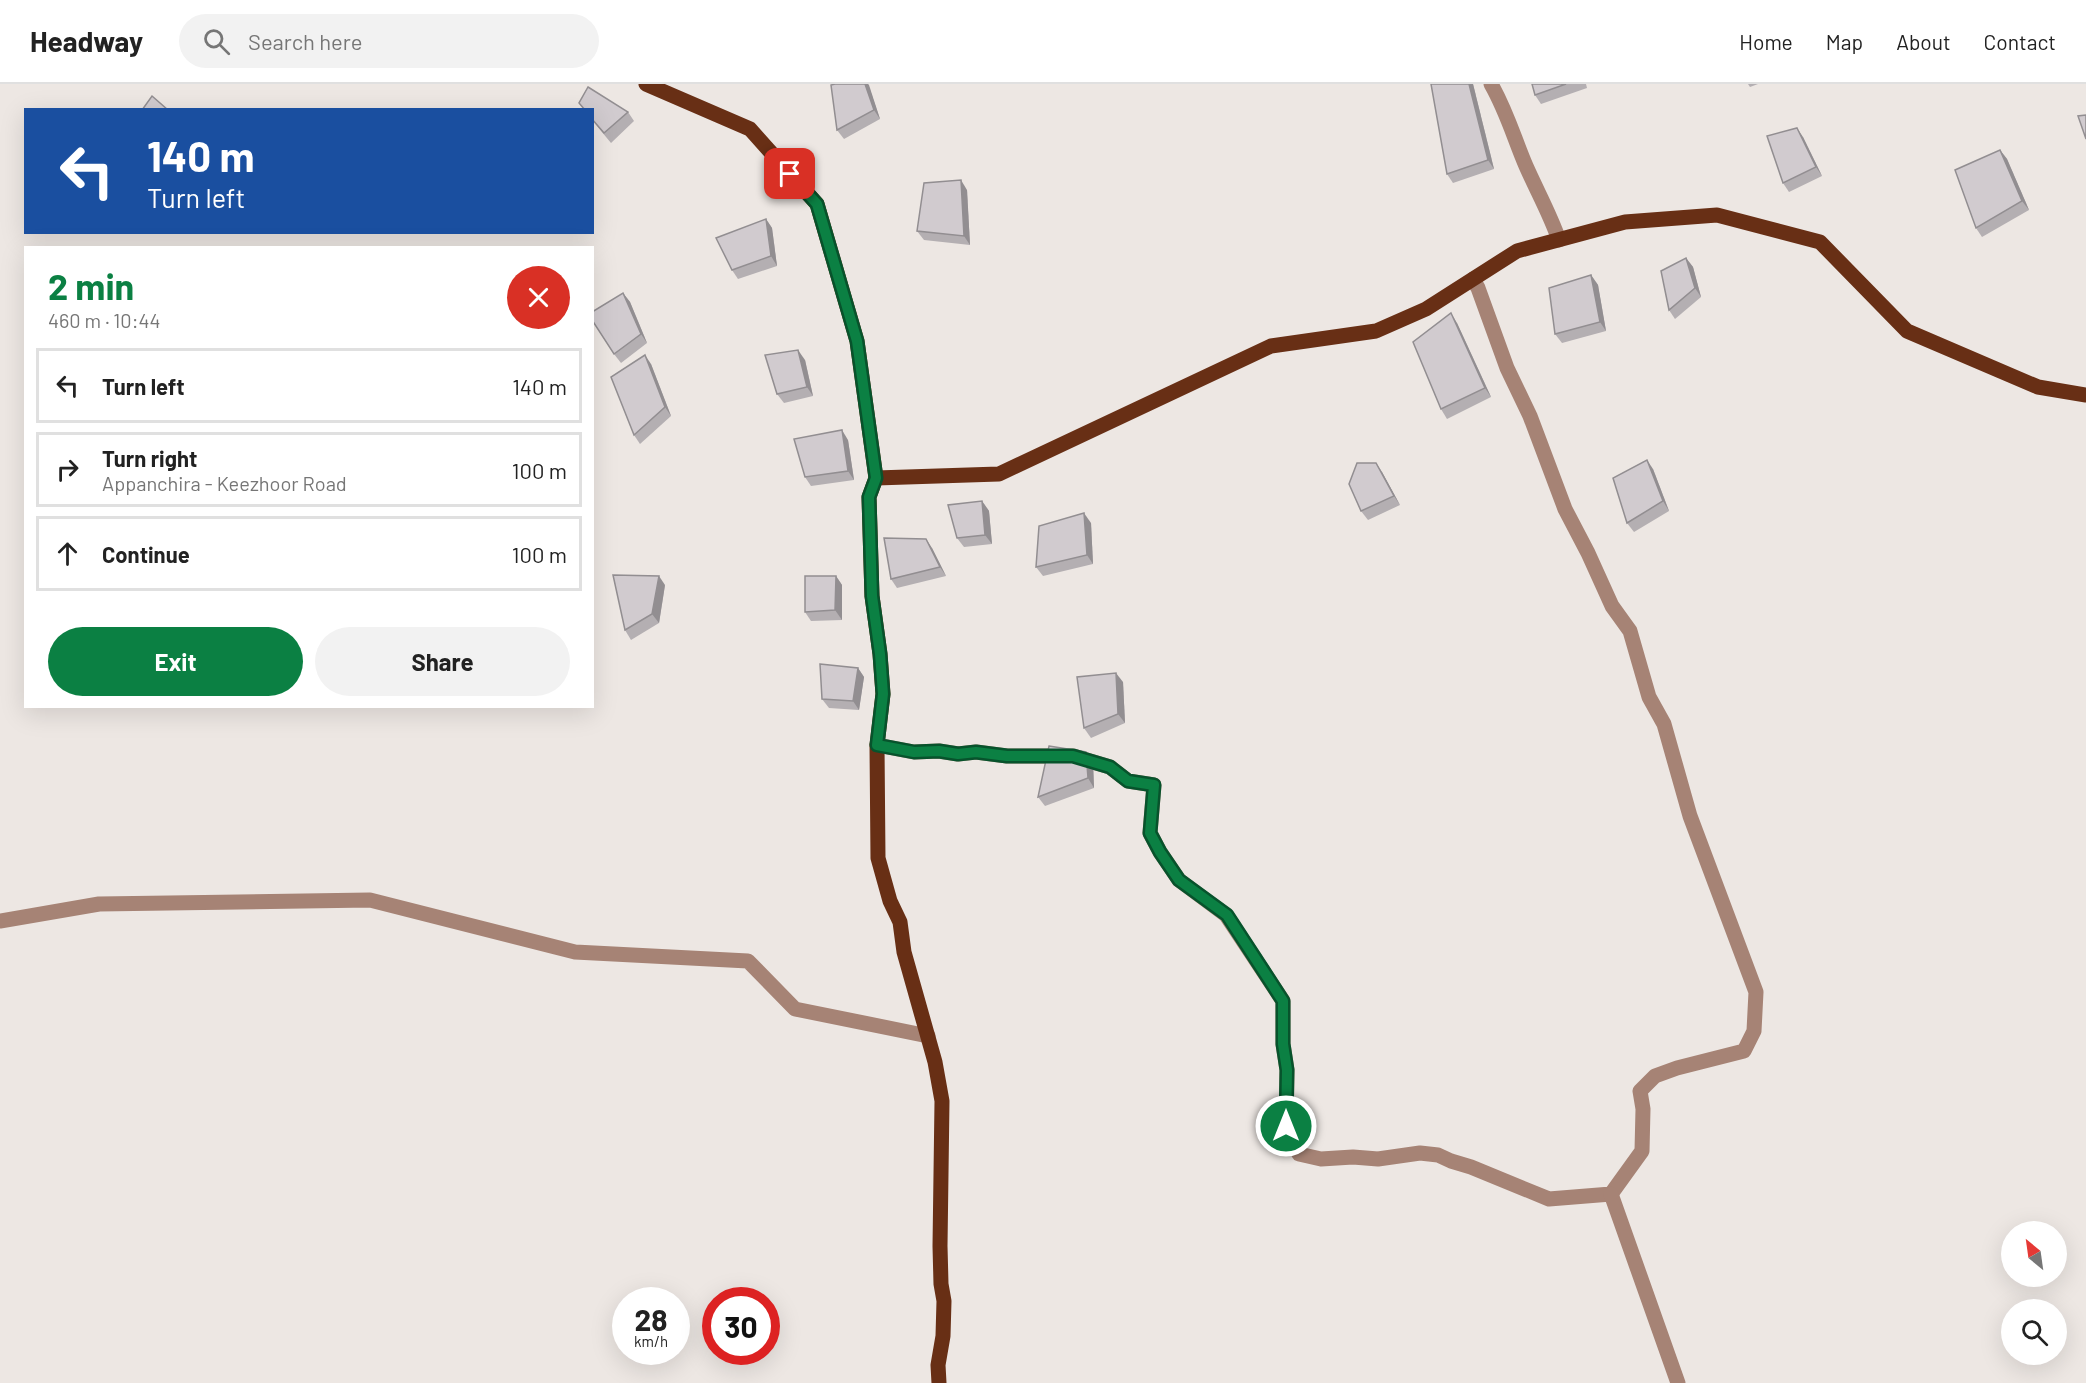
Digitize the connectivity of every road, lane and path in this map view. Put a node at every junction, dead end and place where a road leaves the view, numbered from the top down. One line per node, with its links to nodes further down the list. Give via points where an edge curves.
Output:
1 (645, 84): 6 (main road, via 750,129 817,204 857,341)
2 (1491, 84): 3 (street, via 1506,110)
3 (1559, 240): 4 (main road, via 1517,251); 5 (main road, via 1625,222 1717,215 1820,242 1907,331 2038,387)
4 (1473, 279): 6 (main road, via 1426,309 1376,331 1271,346 999,474); 10 (street, via 1565,509 1612,606 1630,631 1649,697 1664,724 1690,816 1756,992 1754,1031 1744,1051 1655,1076 1640,1091 1642,1151)
5 (2086, 395)
6 (876, 478): 7 (main road, via 869,497 872,596 883,694)
7 (877, 745): 9 (main road, via 878,858 900,922 904,952); 10 (street, via 914,752 1073,756 1110,767 1128,781 1154,785 1150,833 1160,852 1179,880 1227,915 1283,1001 1286,1126 1299,1154 1321,1159 1438,1155 1549,1199)
8 (0, 921): 9 (street, via 99,904 370,900 575,952 748,962 795,1009)
9 (928, 1036): 11 (main road, via 942,1101 940,1246 944,1301)
10 (1611, 1194): 12 (street)
11 (939, 1383)
12 (1678, 1383)

